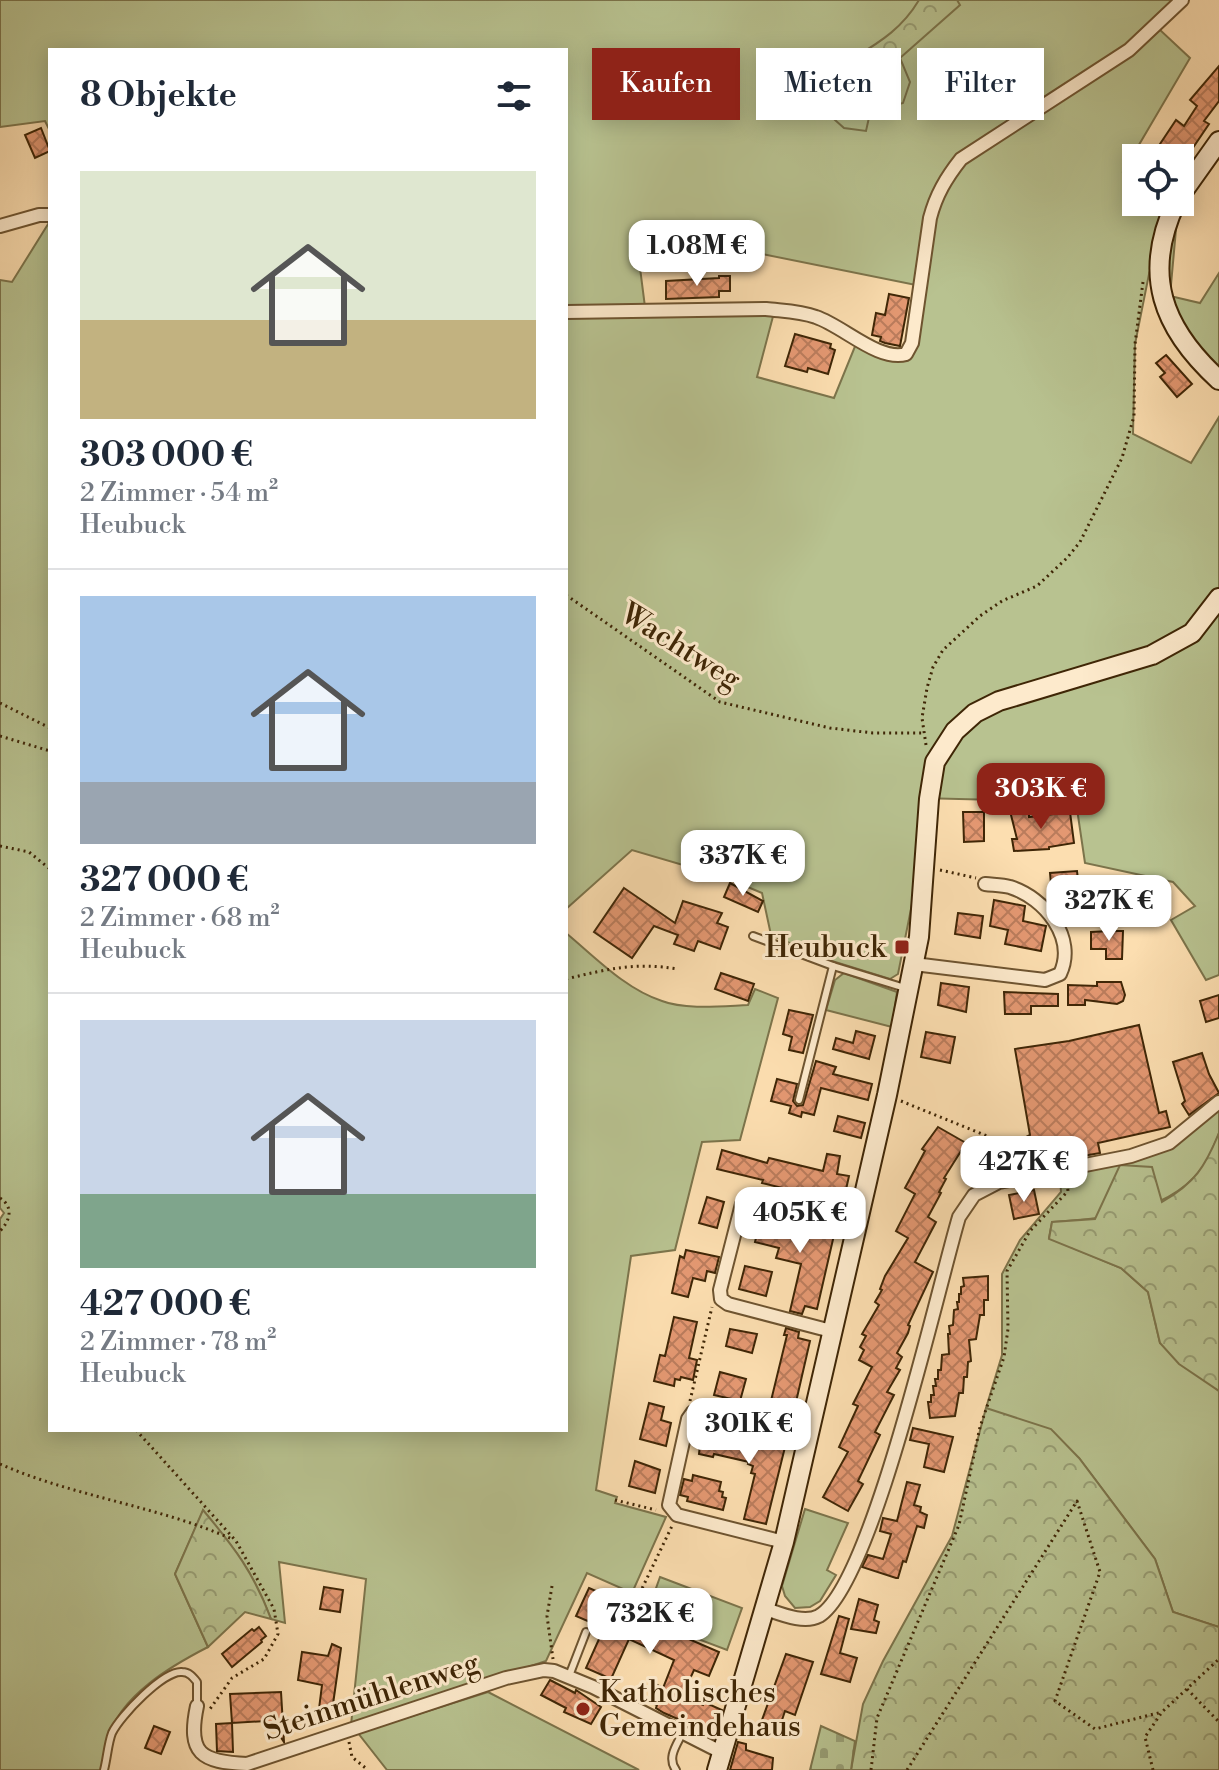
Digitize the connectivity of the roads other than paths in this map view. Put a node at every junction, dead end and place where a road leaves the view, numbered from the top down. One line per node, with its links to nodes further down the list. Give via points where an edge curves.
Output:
1 (1182, 0): 7 (street, via 1129,50 961,159 946,178 930,218 906,354 885,354 840,327 795,312)
2 (1219, 141): 3 (street)
3 (1194, 176)
4 (48, 215): 6 (street)
5 (1171, 216): 8 (street, via 1161,242 1162,296 1177,332)
6 (0, 226)
7 (568, 312)
8 (1219, 380)
9 (1219, 598): 12 (street, via 1192,633 1152,655 999,701 955,731 935,762)
10 (985, 884): 12 (street, via 1010,887 1053,917 1066,960 1060,974 1045,980)
11 (753, 936): 13 (lane)
12 (914, 964): 14 (street)
13 (833, 966): 14 (lane); 15 (lane)
14 (910, 989): 17 (street)
15 (799, 1100)
16 (1219, 1102): 21 (street, via 1169,1143 1131,1156 999,1182 974,1195 959,1217 887,1479 851,1571 820,1615 795,1618)
17 (859, 1225): 18 (street); 18 (street, via 751,1198 742,1204 720,1290 728,1304)
18 (835, 1332): 19 (street)
19 (809, 1435): 20 (street); 20 (street, via 701,1410 688,1419 669,1505 674,1512)
20 (784, 1542): 21 (street)
21 (766, 1609): 26 (street)
22 (586, 1632): 23 (lane)
23 (569, 1676): 24 (street, Steinmühlenweg, via 544,1670 506,1678 247,1764 203,1757 194,1743); 25 (street, Steinmühlenweg)
24 (197, 1706): 27 (lane, via 197,1682 191,1674 169,1675 141,1697 112,1732)
25 (683, 1733): 26 (street, Steinmühlenweg); 28 (lane, via 672,1755)
26 (719, 1761)
27 (104, 1770)
28 (676, 1770)

